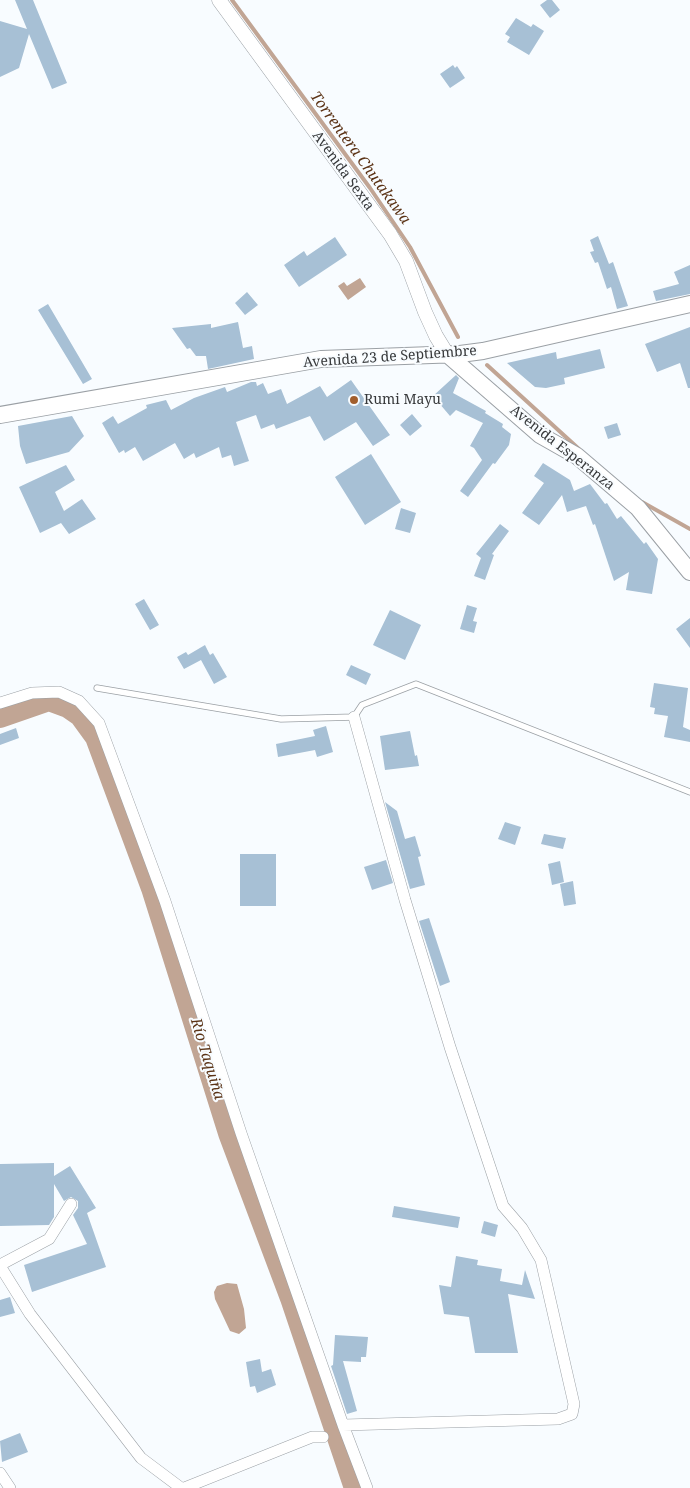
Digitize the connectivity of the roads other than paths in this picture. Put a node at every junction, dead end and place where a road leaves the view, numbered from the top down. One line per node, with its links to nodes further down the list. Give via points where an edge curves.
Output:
1 (219, 0): 3 (street, Avenida Sexta, via 390,234 415,282 436,336)
2 (690, 304): 3 (main road, Avenida 23 de Septiembre)
3 (454, 354): 4 (main road, Avenida 23 de Septiembre, via 321,359); 5 (main road, Avenida Esperanza, via 540,435 577,456 638,508)
4 (0, 415)
5 (690, 572)
6 (97, 688): 8 (lane, via 281,719)
7 (0, 703): 12 (street, via 32,693 59,692 79,700 100,723 165,901 241,1133)
8 (354, 716): 9 (lane, via 362,705 416,684); 12 (street, via 408,909 503,1206 522,1228 541,1260 574,1404 572,1414 558,1419)
9 (690, 792)
10 (71, 1204): 11 (street, via 49,1239)
11 (0, 1265): 16 (street, via 30,1314 141,1458)
12 (343, 1425): 17 (street)
13 (322, 1437): 16 (street, via 312,1437)
14 (0, 1473): 15 (street)
15 (10, 1488)
16 (183, 1488)
17 (367, 1488)

